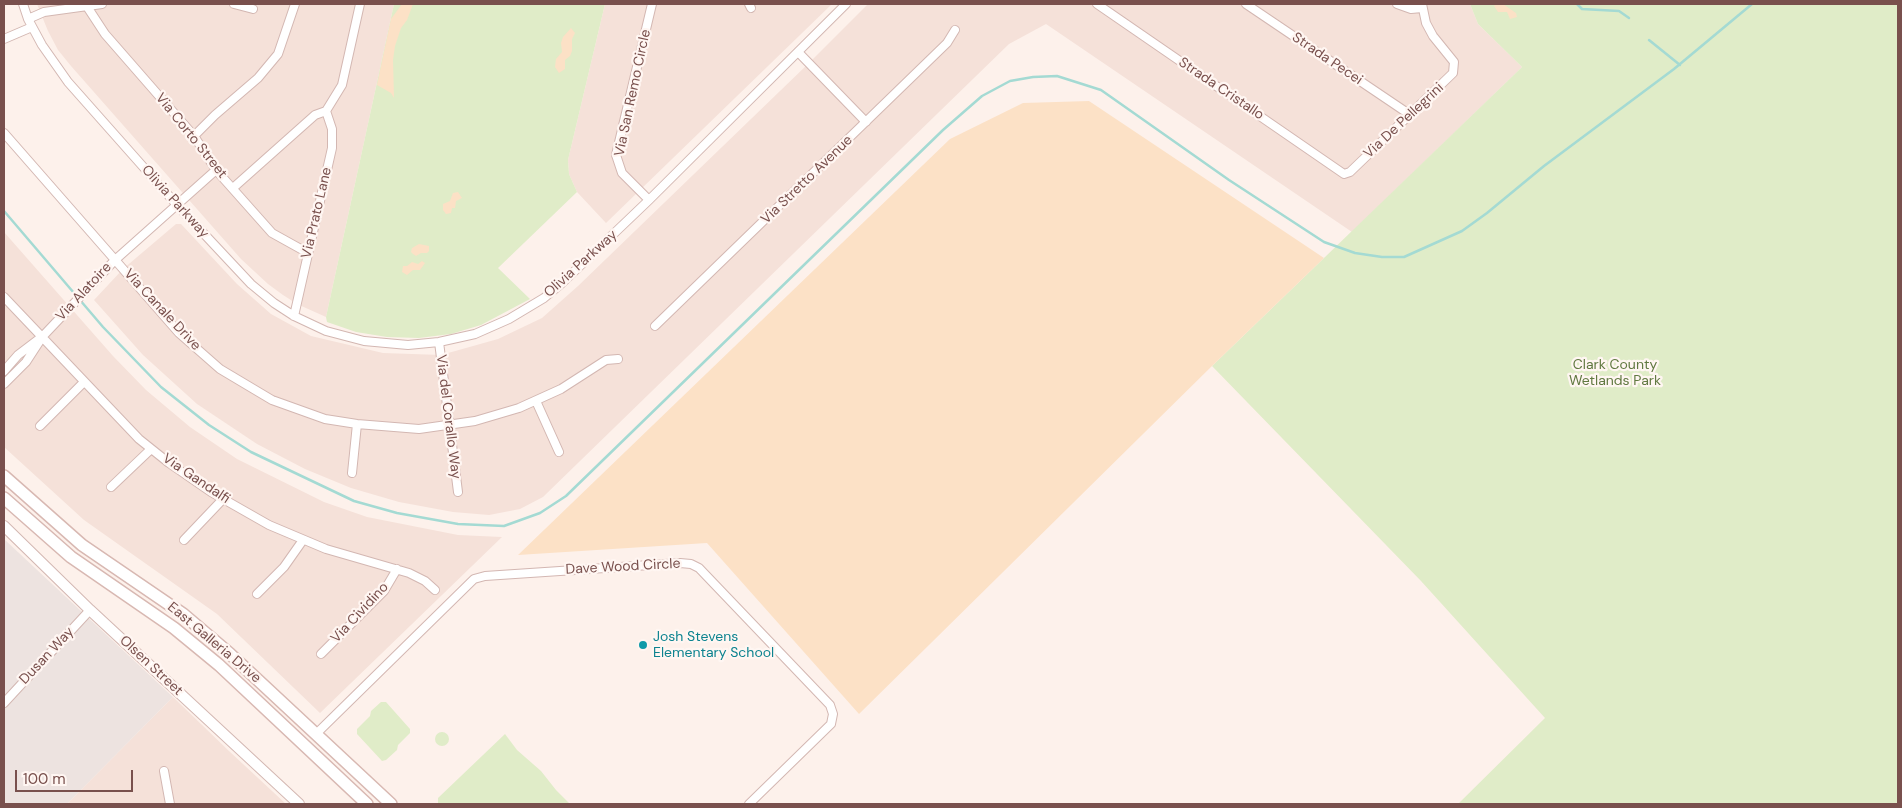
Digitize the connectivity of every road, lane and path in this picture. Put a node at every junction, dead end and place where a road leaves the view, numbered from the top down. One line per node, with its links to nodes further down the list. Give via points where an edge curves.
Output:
1 (23, 4): 14 (street, Olivia Parkway)
2 (102, 4): 11 (street)
3 (234, 4): 13 (street)
4 (295, 4): 23 (street, via 278,54 258,78)
5 (360, 4): 19 (street, via 342,85)
6 (652, 4): 27 (street, Via San Remo Circle, via 616,156 622,173)
7 (846, 4): 18 (street, Olivia Parkway)
8 (1097, 4): 25 (street, Strada Cristallo)
9 (1246, 4): 20 (street, Strada Pecei)
10 (1397, 4): 12 (street, via 1411,9)
11 (86, 6): 14 (street, via 44,12); 23 (street, Via Corto Street, via 105,34)
12 (1422, 6): 20 (street, Via De Pellegrini, via 1433,36 1454,62 1453,73)
13 (253, 9)
14 (28, 19): 15 (street, Olivia Parkway)
15 (32, 26): 17 (street); 28 (street, Olivia Parkway, via 68,82)
16 (955, 30): 21 (street, Via Stretto Avenue, via 947,43)
17 (4, 39)
18 (798, 53): 21 (street); 27 (street, Olivia Parkway)
19 (326, 111): 26 (street, via 315,115); 29 (street, Via Prato Lane, via 332,129 332,148)
20 (1409, 114): 25 (street, Via De Pellegrini, via 1350,172)
21 (866, 122): 33 (street, Via Stretto Avenue)
22 (4, 134): 30 (street, Via Canale Drive)
23 (194, 136): 24 (street, Via Corto Street)
24 (216, 170): 26 (street, Via Corto Street); 28 (street, Via Alatoire)
25 (1344, 174)
26 (233, 188): 29 (street, Via Corto Street, via 272,233)
27 (649, 200): 35 (street, Olivia Parkway, via 544,298 490,328)
28 (177, 205): 30 (street, Via Alatoire); 32 (street, Olivia Parkway, via 247,280)
29 (308, 253): 32 (street, Via Prato Lane)
30 (115, 260): 34 (street, Via Alatoire); 41 (street, Via Canale Drive, via 179,333 220,369 272,400 325,418)
31 (4, 297): 34 (street, Via Gandalfi)
32 (294, 316): 35 (street, Olivia Parkway, via 364,342 408,345)
33 (655, 326)
34 (43, 336): 37 (street, Via Alatoire, via 18,355); 38 (street, Via Gandalfi); 39 (street, Via Alatoire, via 26,362)
35 (439, 342): 42 (street, Via del Corallo Way)
36 (618, 359): 40 (street, Via Canale Drive, via 606,360)
37 (4, 371)
38 (84, 382): 43 (street); 44 (street, Via Gandalfi)
39 (4, 384)
40 (536, 401): 42 (street, Via Canale Drive, via 475,421); 45 (street)
41 (357, 424): 42 (street, Via Canale Drive, via 418,429); 46 (street)
42 (450, 425): 49 (street, Via del Corallo Way)
43 (40, 426)
44 (151, 449): 48 (street); 51 (street, Via Gandalfi)
45 (559, 452)
46 (352, 473)
47 (4, 476): 62 (main road, East Galleria Drive, via 82,545 184,614)
48 (111, 487)
49 (458, 492)
50 (4, 498): 60 (main road, East Galleria Drive, via 71,558 174,628)
51 (223, 498): 53 (street); 54 (street, Via Gandalfi, via 269,525)
52 (4, 526): 58 (street, Olsen Street)
53 (184, 540)
54 (303, 540): 55 (street, Via Gandalfi); 57 (street, via 284,567)
55 (397, 569): 56 (street, Via Gandalfi, via 425,581); 59 (street, Via Cividino, via 384,591)
56 (435, 590)
57 (257, 594)
58 (90, 610): 61 (street, Dusan Way); 65 (street, Olsen Street)
59 (321, 654)
60 (234, 679): 62 (main road, via 246,682 303,734); 66 (main road, East Galleria Drive)
61 (4, 702)
62 (316, 734): 67 (main road, East Galleria Drive); 68 (street, Dave Wood Circle, via 474,579 691,564 699,568 830,704 833,714 831,724)
63 (164, 771): 64 (street)
64 (170, 804)
65 (299, 804)
66 (367, 804)
67 (392, 804)
68 (749, 804)

